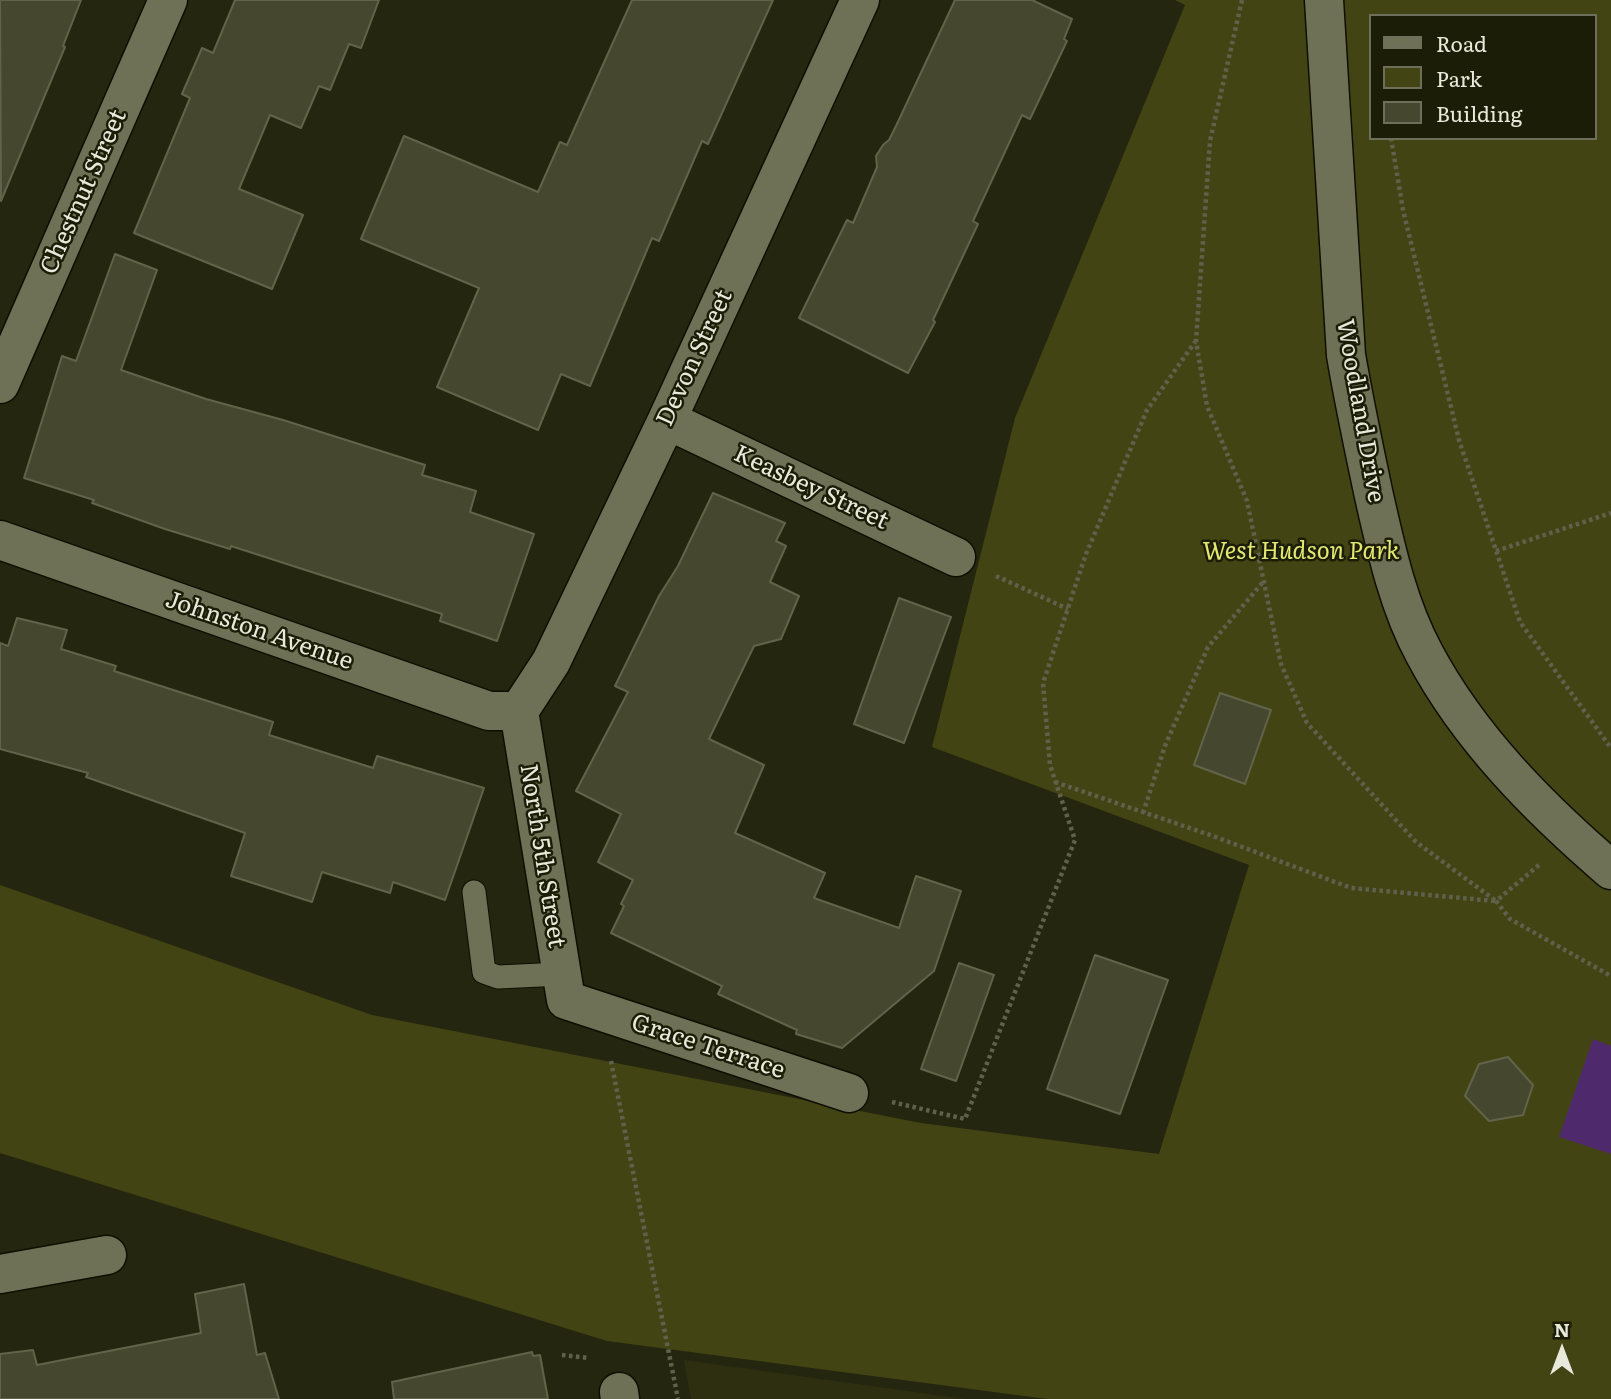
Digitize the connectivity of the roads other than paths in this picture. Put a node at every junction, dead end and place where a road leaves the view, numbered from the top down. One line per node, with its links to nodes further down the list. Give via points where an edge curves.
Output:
1 (168, 0): 4 (street, Chestnut Street)
2 (860, 0): 5 (street, Devon Street)
3 (1324, 0): 9 (street, Woodland Drive, via 1346,355 1381,531 1400,598 1429,663 1488,747 1574,838)
4 (0, 384)
5 (667, 420): 7 (street, Keasbey Street); 8 (street, Devon Street, via 551,662)
6 (0, 540): 8 (street, Johnston Avenue, via 489,711)
7 (956, 557)
8 (519, 711): 11 (street, North 5th Street)
9 (1611, 870)
10 (474, 892): 11 (lane, via 484,972)
11 (564, 987): 12 (street, Grace Terrace)
12 (849, 1093)
13 (107, 1255): 14 (street)
14 (0, 1274)

